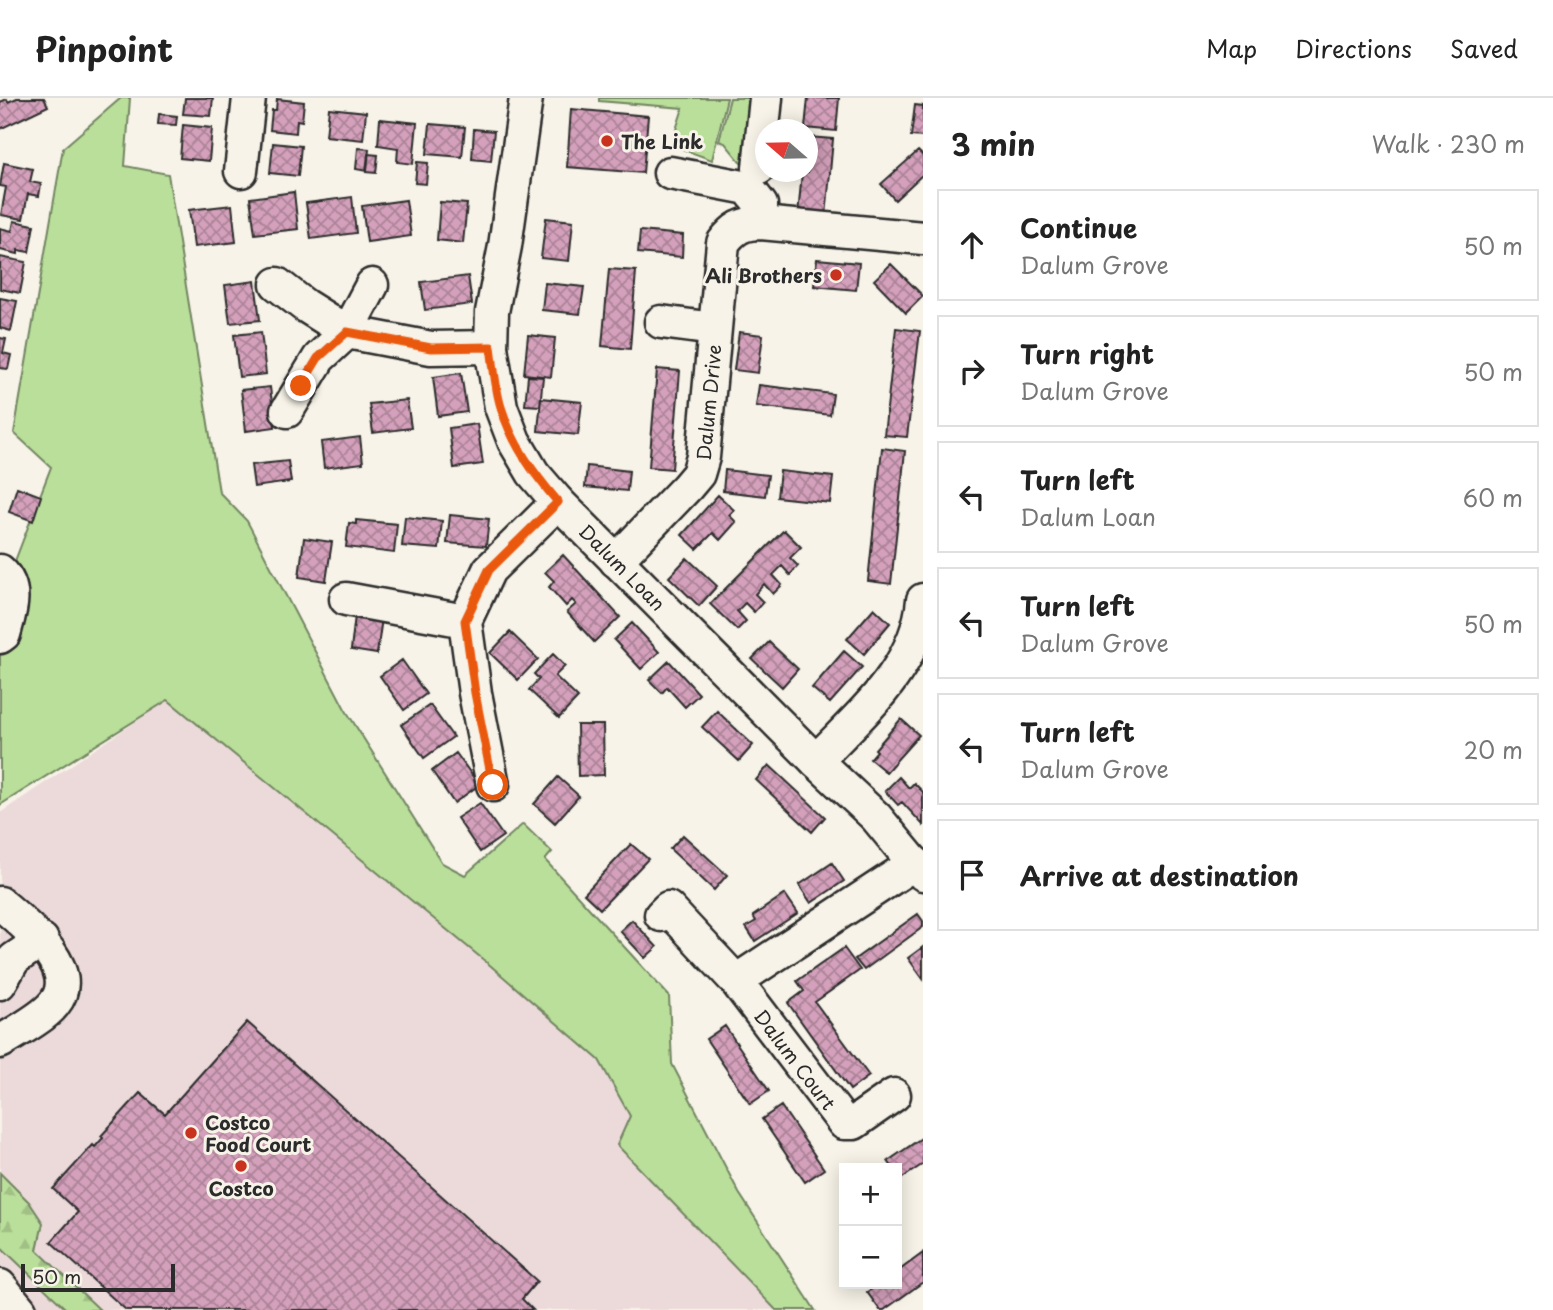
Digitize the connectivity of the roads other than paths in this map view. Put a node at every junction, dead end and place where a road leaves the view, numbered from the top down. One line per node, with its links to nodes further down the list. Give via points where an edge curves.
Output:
1 (249, 98): 5 (street)
2 (766, 98): 4 (street)
3 (521, 99): 14 (street, Dalum Loan)
4 (764, 119)
5 (242, 171)
6 (670, 173): 7 (street, via 748,188 761,205)
7 (753, 223): 8 (street); 12 (street, Dalum Drive, via 731,232 723,243)
8 (923, 237)
9 (278, 284): 13 (street)
10 (372, 285): 13 (street)
11 (661, 322): 12 (street)
12 (714, 329): 17 (street, Dalum Drive, via 698,474)
13 (347, 332): 14 (street, via 431,348); 15 (street, via 318,358)
14 (491, 347): 16 (street, Dalum Loan, via 501,407 514,440 533,473)
15 (287, 411)
16 (558, 502): 17 (street, Dalum Loan); 21 (street, via 489,570)
17 (616, 561): 23 (street, Dalum Loan)
18 (0, 571): 22 (street, via 7,578 13,601)
19 (346, 599): 21 (street)
20 (923, 600): 23 (street, via 913,644 894,678)
21 (465, 621): 24 (street)
22 (0, 637)
23 (816, 761): 25 (street, Dalum Loan, via 876,817)
24 (493, 785)
25 (919, 868): 30 (street)
26 (0, 903): 28 (street)
27 (661, 915): 30 (street, Dalum Court, via 668,908)
28 (42, 940): 29 (street); 31 (street, via 61,972 62,992 53,1006)
29 (3, 972)
30 (736, 981): 32 (street, Dalum Court, via 844,1124 854,1123)
31 (0, 1042)
32 (894, 1095)
33 (0, 1286): 34 (street)
34 (20, 1310)

